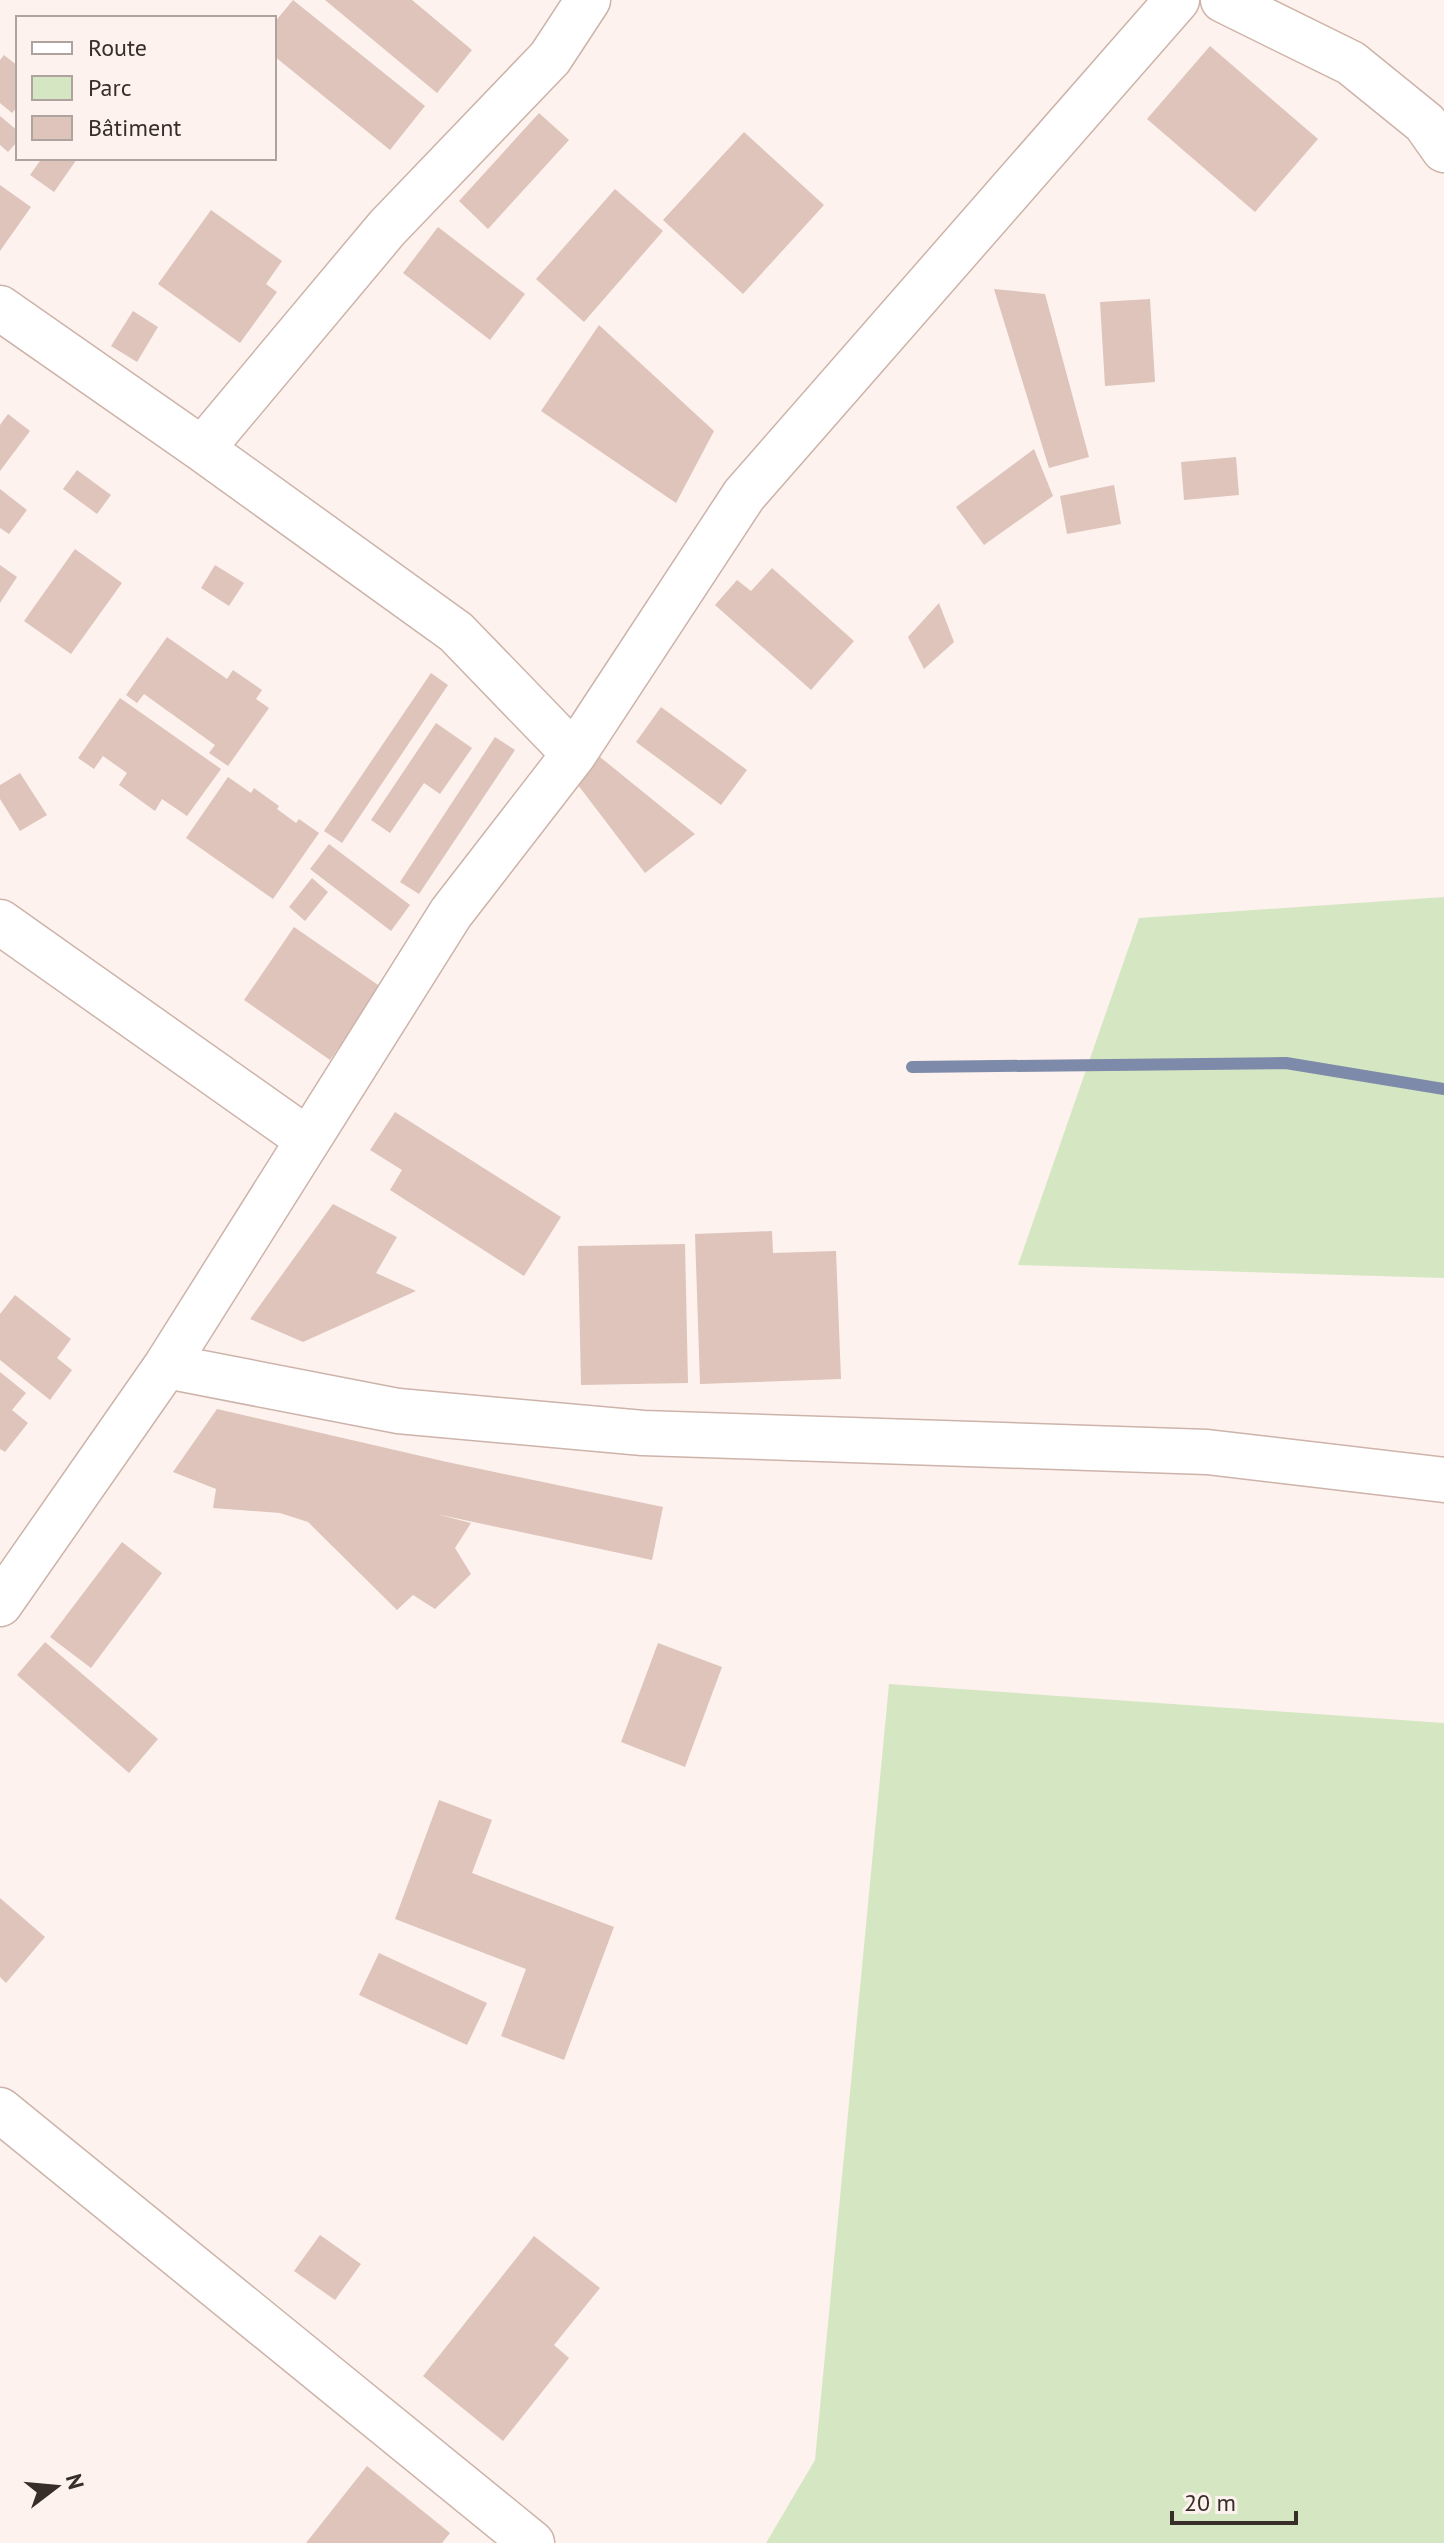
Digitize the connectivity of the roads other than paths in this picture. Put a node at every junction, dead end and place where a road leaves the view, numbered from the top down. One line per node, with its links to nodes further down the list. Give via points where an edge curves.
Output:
1 (588, 0): 6 (street, via 550,58 387,228)
2 (1177, 0): 7 (street, via 744,495)
3 (1223, 0): 4 (street, via 1351,63 1425,123)
4 (1444, 150)
5 (0, 308): 6 (street)
6 (202, 449): 7 (street, via 456,632)
7 (574, 754): 9 (street, via 451,913)
8 (0, 922): 9 (street)
9 (307, 1139): 10 (street)
10 (166, 1366): 11 (street, via 398,1411 643,1433 1207,1452); 12 (street)
11 (1444, 1480)
12 (0, 1604)
13 (0, 2110): 14 (street)
14 (532, 2543)

